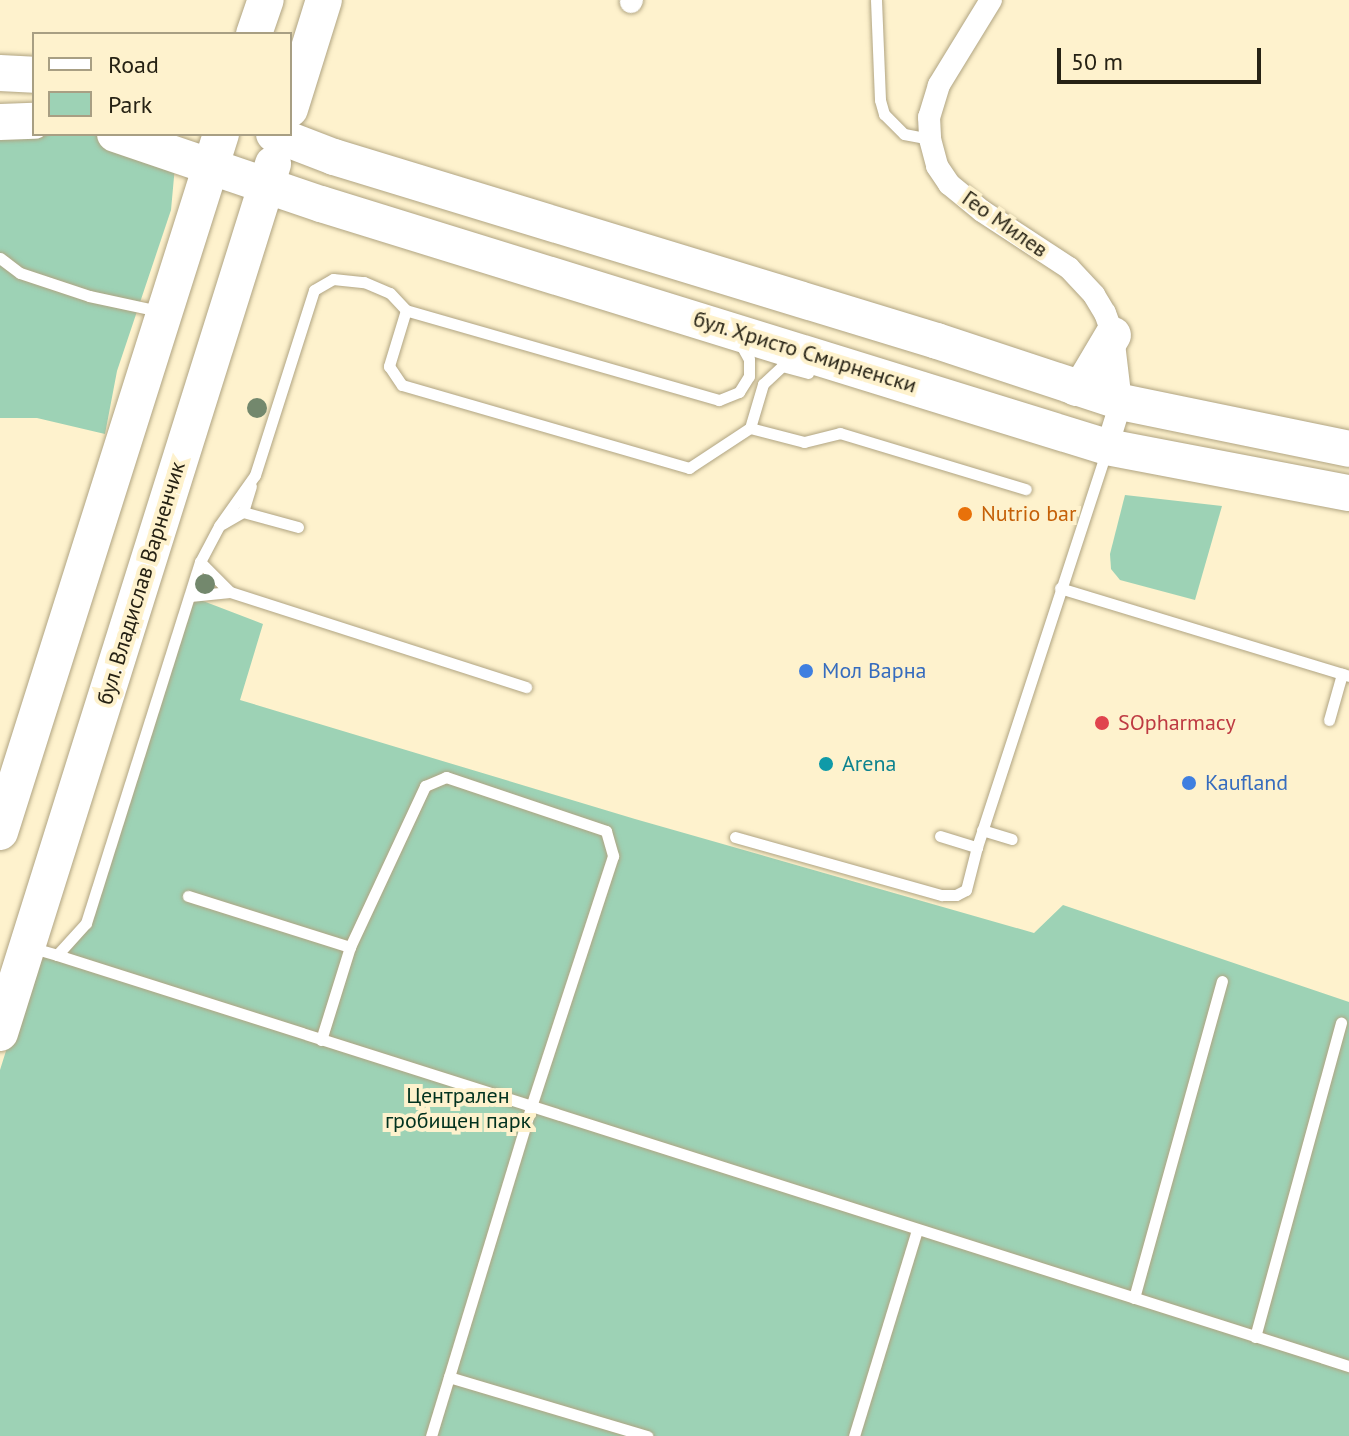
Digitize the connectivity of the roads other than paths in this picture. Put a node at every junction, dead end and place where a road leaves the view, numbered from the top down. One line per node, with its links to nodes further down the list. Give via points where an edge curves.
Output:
1 (266, 0): 5 (main road)
2 (324, 0): 8 (main road, бул. Владислав Варненчик)
3 (876, 0): 13 (lane, via 884,114 904,134)
4 (991, 0): 13 (street, Гео Милев, via 939,85 929,117)
5 (255, 32)
6 (0, 73): 7 (main road)
7 (32, 75)
8 (292, 98)
9 (292, 134): 24 (main road, via 334,157)
10 (121, 136): 14 (main road, бул. Христо Смирненски)
11 (220, 136): 14 (main road)
12 (280, 136): 15 (main road, бул. Владислав Варненчик)
13 (930, 139): 20 (street, Гео Милев, via 937,166 949,184 1069,268 1094,295)
14 (209, 168): 15 (main road, бул. Христо Смирненски); 18 (main road)
15 (267, 185): 19 (main road, бул. Христо Смирненски); 50 (main road, бул. Владислав Варненчик)
16 (0, 258): 18 (lane, via 20,273 89,296)
17 (406, 310): 19 (lane, via 719,400 729,398 745,384 749,359 739,342); 26 (lane, via 389,366 402,385 689,468); 29 (lane, via 390,293 364,282 333,279 314,290)
18 (164, 312): 43 (main road)
19 (698, 320): 22 (main road, бул. Христо Смирненски)
20 (1113, 335): 24 (main road); 25 (street, Гео Милев)
21 (821, 376): 26 (lane, via 782,366 763,384)
22 (896, 380): 23 (lane); 27 (main road, бул. Христо Смирненски)
23 (847, 382)
24 (1076, 388): 25 (main road)
25 (1121, 402): 27 (street, Гео Милев); 28 (main road)
26 (750, 428): 30 (lane, via 804,442 840,433)
27 (1107, 447): 31 (main road, бул. Христо Смирненски); 36 (lane)
28 (1349, 449)
29 (255, 475): 32 (lane); 33 (lane)
30 (1026, 489)
31 (1349, 493)
32 (243, 512): 33 (lane); 34 (lane)
33 (219, 526): 35 (lane)
34 (298, 527)
35 (200, 562): 37 (lane); 38 (lane)
36 (1060, 588): 39 (lane); 42 (lane)
37 (230, 592): 38 (lane); 40 (lane)
38 (190, 596): 50 (lane, via 86,923)
39 (1346, 675): 41 (lane)
40 (526, 687)
41 (1329, 720)
42 (982, 830): 46 (lane); 47 (lane)
43 (0, 832)
44 (940, 836): 47 (lane)
45 (735, 837): 47 (lane, via 942,895 966,890)
46 (1012, 839)
47 (977, 847)
48 (188, 896): 49 (lane)
49 (350, 947): 54 (lane); 55 (lane, via 425,786 446,777 606,831 613,856)
50 (42, 951): 53 (main road, бул. Владислав Варненчик); 54 (lane)
51 (1222, 981): 57 (lane)
52 (1341, 1023): 58 (lane)
53 (0, 1033)
54 (321, 1040): 55 (lane)
55 (531, 1107): 56 (lane); 60 (lane)
56 (917, 1230): 57 (lane); 63 (lane)
57 (1134, 1298): 58 (lane)
58 (1255, 1337): 59 (lane)
59 (1349, 1366)
60 (449, 1377): 61 (lane); 62 (lane)
61 (431, 1436)
62 (647, 1436)
63 (854, 1436)

